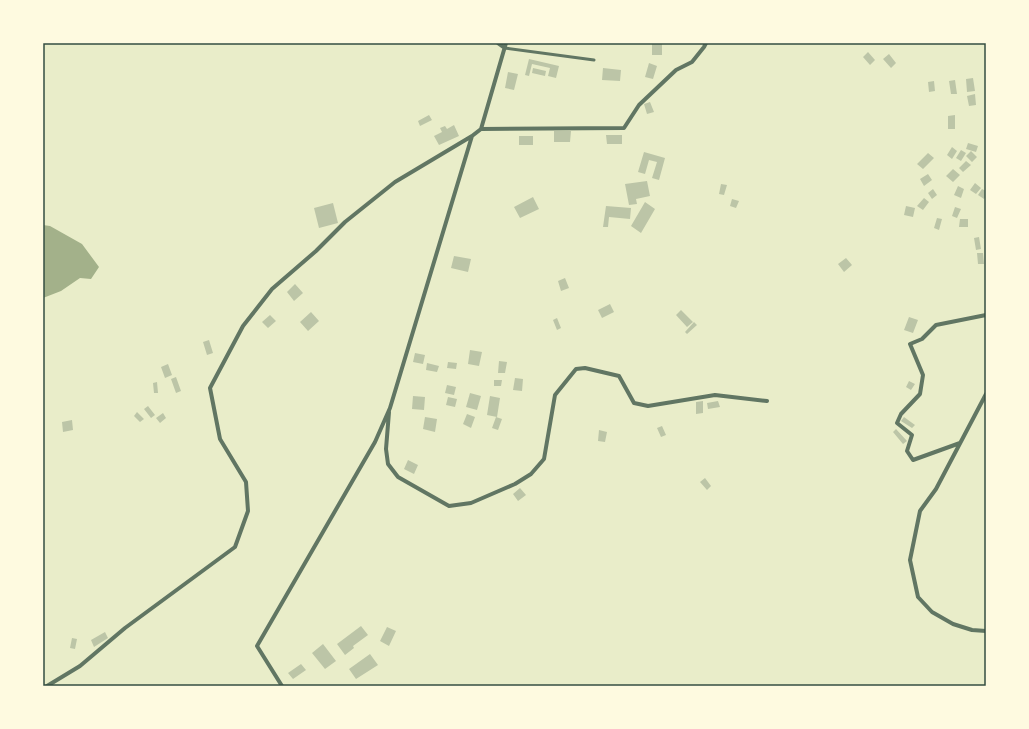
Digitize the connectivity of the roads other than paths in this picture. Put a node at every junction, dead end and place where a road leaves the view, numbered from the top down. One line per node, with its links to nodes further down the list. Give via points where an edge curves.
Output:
1 (498, 43): 4 (street)
2 (506, 43): 4 (street)
3 (706, 43): 6 (street, via 692,62 676,70 639,105 624,128)
4 (505, 48): 5 (lane); 6 (street)
5 (594, 60)
6 (481, 128): 7 (street)
7 (472, 136): 11 (street); 14 (street, via 395,182 345,222 316,251 272,288 243,326 210,388 220,439 246,482 248,511 235,547 125,628 80,666)
8 (986, 314): 12 (street, via 936,325 922,339 910,344 923,375 920,394 901,414 897,423 912,435 907,451 913,460)
9 (986, 394): 12 (street)
10 (767, 400): 11 (street, via 715,395 648,406 634,403 619,376 585,368 576,369 555,395 544,459 531,474 515,484 471,503 449,506 398,477 388,464 386,449)
11 (390, 408): 15 (street, via 374,442 257,646)
12 (960, 443): 13 (street, via 936,490 920,511 910,560 918,597 932,612 953,624)
13 (986, 631)
14 (47, 686)
15 (282, 686)

